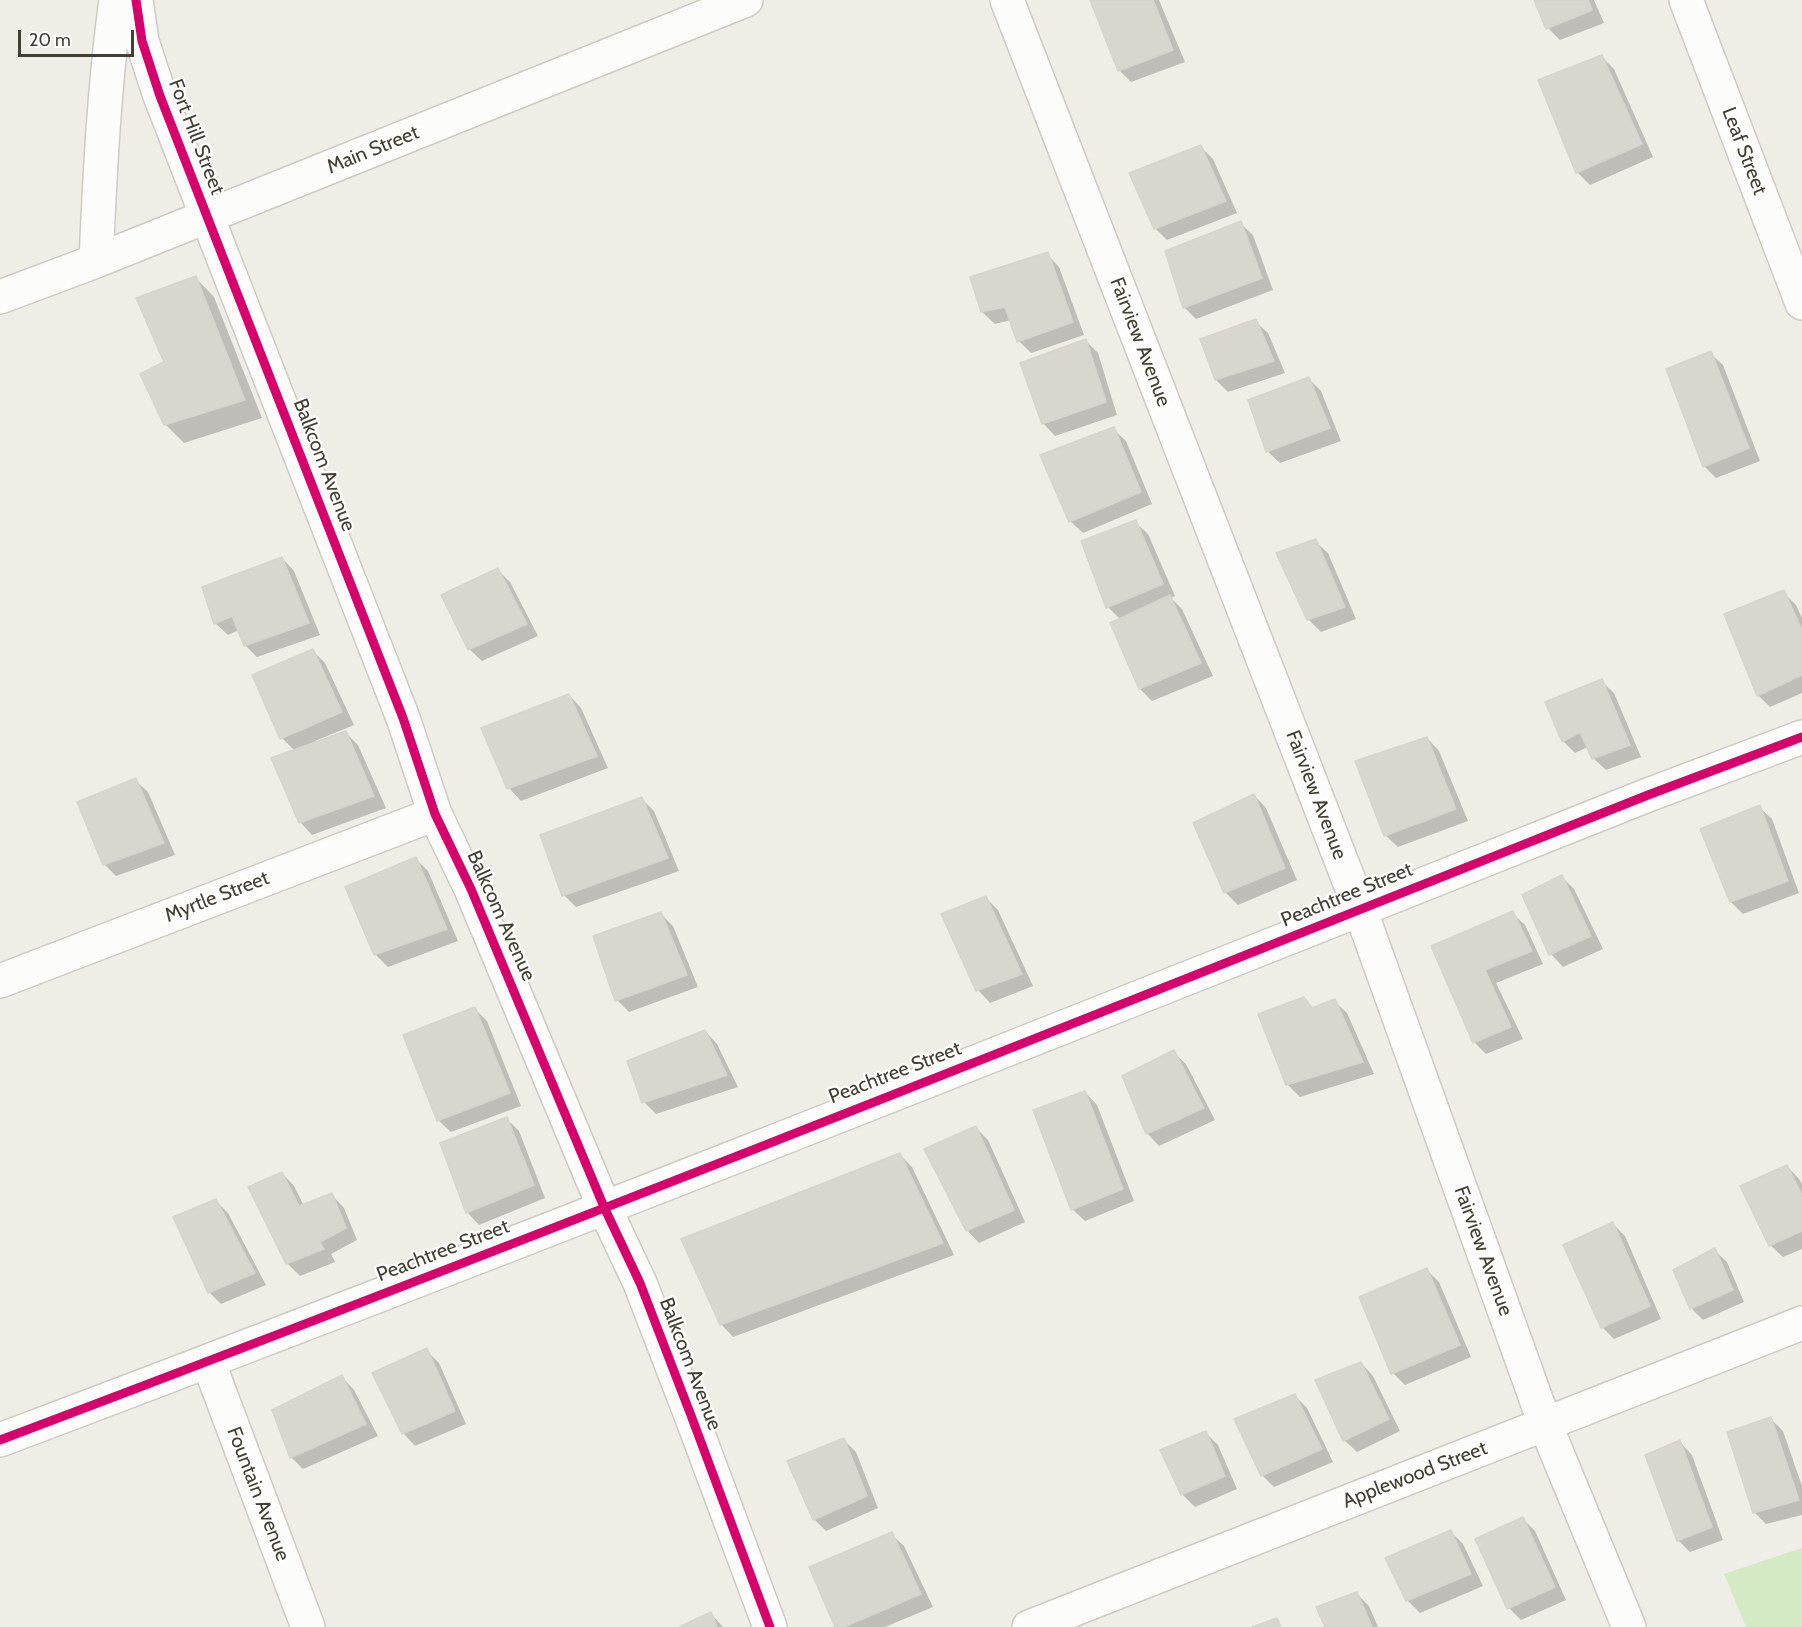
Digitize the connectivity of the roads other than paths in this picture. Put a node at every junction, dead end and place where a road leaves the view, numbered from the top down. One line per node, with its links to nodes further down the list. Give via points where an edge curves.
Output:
1 (116, 0): 7 (street, via 103,118)
2 (136, 0): 6 (street, Fort Hill Street, via 142,41 160,96)
3 (746, 0): 6 (street, Main Street)
4 (1007, 0): 12 (street, Fairview Avenue)
5 (1686, 0): 9 (street, Leaf Street)
6 (208, 216): 7 (street, Main Street); 11 (street, Balkcom Avenue, via 403,718)
7 (96, 261): 8 (street, Main Street)
8 (0, 297)
9 (1802, 303)
10 (1802, 737): 12 (street, Peachtree Street)
11 (435, 814): 13 (street, Myrtle Street); 14 (street, Balkcom Avenue, via 471,889)
12 (1360, 909): 14 (street, Peachtree Street); 17 (street, Fairview Avenue)
13 (0, 981)
14 (604, 1207): 16 (street, Peachtree Street); 20 (street, Balkcom Avenue, via 639,1283)
15 (1802, 1323): 17 (street, Applewood Street)
16 (208, 1361): 18 (street, Peachtree Street); 19 (street, Fountain Avenue)
17 (1545, 1424): 21 (street, Applewood Street); 22 (street, Fairview Avenue)
18 (0, 1440)
19 (308, 1627)
20 (770, 1627)
21 (1029, 1627)
22 (1629, 1627)

